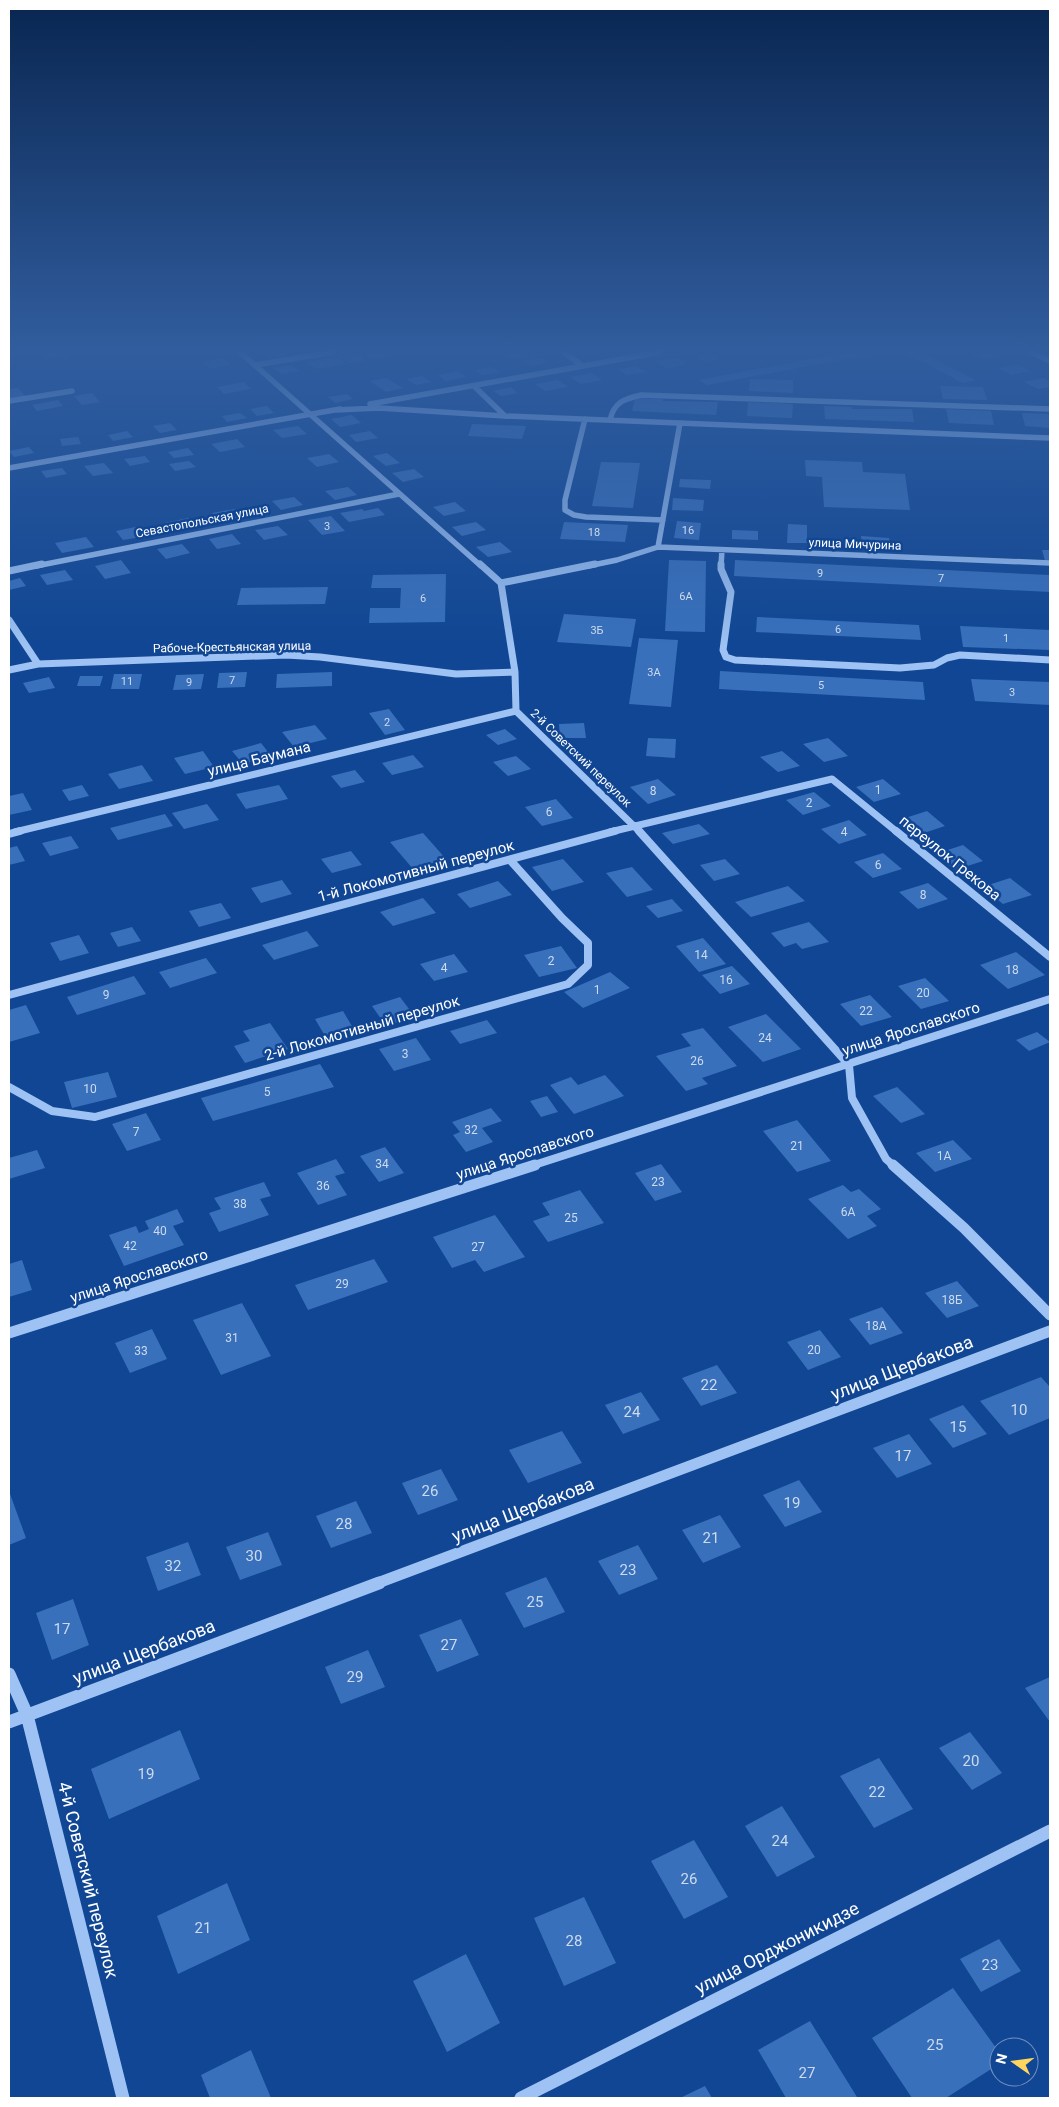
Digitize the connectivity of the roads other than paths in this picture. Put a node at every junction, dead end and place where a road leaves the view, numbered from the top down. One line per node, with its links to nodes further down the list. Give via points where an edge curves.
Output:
1 (108, 450): 5 (street)
2 (352, 450): 6 (street)
3 (577, 450): 7 (street, via 565,500 566,510 586,517)
4 (675, 450): 7 (street)
5 (9, 468)
6 (399, 494): 11 (street, Севастопольская улица); 12 (street)
7 (663, 520): 8 (street)
8 (658, 547): 9 (street, улица Мичурина); 12 (street, via 617,560)
9 (722, 550): 10 (street, улица Мичурина); 14 (street, via 721,569 730,592 723,650 726,657 900,668 934,665 960,655)
10 (1050, 563)
11 (9, 571)
12 (501, 583): 17 (street, 2-й Советский переулок)
13 (9, 620): 15 (street)
14 (1050, 660)
15 (38, 664): 16 (street, Рабоче-Крестьянская улица); 17 (street, Рабоче-Крестьянская улица, via 286,655 456,674)
16 (9, 670)
17 (515, 672): 18 (street, 2-й Советский переулок)
18 (516, 711): 20 (street, 2-й Советский переулок); 21 (street, улица Баумана)
19 (832, 779): 20 (street, 1-й Локомотивный переулок); 23 (street, переулок Грекова)
20 (634, 826): 22 (street, 1-й Локомотивный переулок); 26 (street, 2-й Советский переулок)
21 (9, 834)
22 (510, 860): 24 (street, 1-й Локомотивный переулок); 27 (street, 2-й Локомотивный переулок, via 588,943 588,964 568,984 95,1117 52,1111)
23 (1050, 957)
24 (9, 995)
25 (1050, 999): 26 (street, улица Ярославского)
26 (849, 1065): 28 (street, via 852,1098 886,1159 964,1228); 30 (street, улица Ярославского)
27 (9, 1087)
28 (1050, 1314)
29 (1050, 1331): 32 (street, улица Щербакова)
30 (9, 1333)
31 (9, 1674): 32 (street, 4-й Советский переулок)
32 (27, 1715): 33 (street, улица Щербакова); 35 (street, 4-й Советский переулок)
33 (9, 1722)
34 (1050, 1831): 36 (street, улица Орджоникидзе)
35 (123, 2098)
36 (521, 2098)

